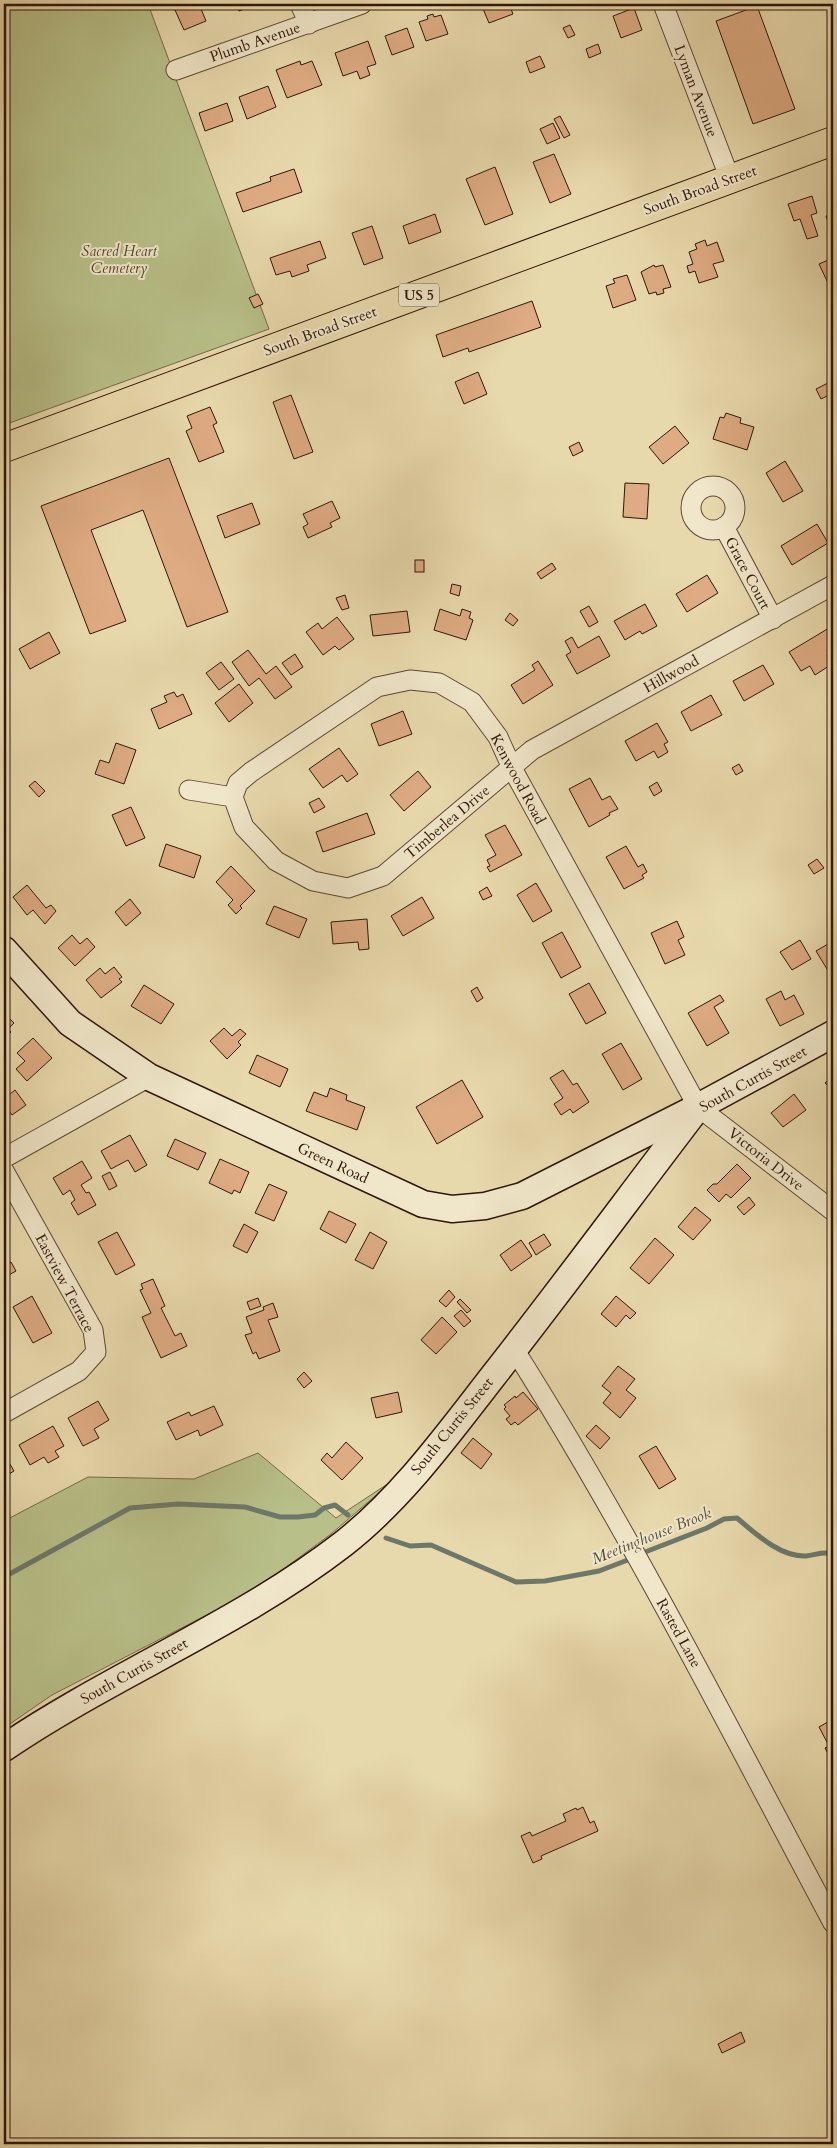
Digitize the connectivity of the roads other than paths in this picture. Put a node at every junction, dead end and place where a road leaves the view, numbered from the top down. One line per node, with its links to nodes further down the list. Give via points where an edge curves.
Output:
1 (300, 4): 4 (street)
2 (362, 4): 4 (street, Plumb Avenue)
3 (663, 4): 7 (street, Lyman Avenue)
4 (309, 24): 5 (street, Plumb Avenue)
5 (176, 70)
6 (833, 141): 7 (main road, South Broad Street / US 5)
7 (730, 179): 8 (main road, South Broad Street / US 5)
8 (4, 448)
9 (724, 527): 11 (street, Grace Court)
10 (833, 586): 11 (street, Hillwood)
11 (773, 618): 12 (street, Hillwood, via 532,750)
12 (512, 768): 14 (street, Kenwood Road, via 498,737 472,702 439,684 410,680 377,687 251,772 238,783); 14 (street, Timberlea Drive, via 383,876 348,888 313,881 276,861 244,827); 18 (street, Kenwood Road)
13 (189, 790): 14 (street)
14 (234, 796)
15 (4, 950): 17 (street, Green Road, via 70,1023)
16 (833, 1034): 18 (street, South Curtis Street)
17 (149, 1077): 18 (street, Green Road, via 423,1204 452,1209 485,1206 522,1196); 19 (street)
18 (698, 1107): 21 (street, Victoria Drive); 22 (street, South Curtis Street)
19 (4, 1158)
20 (4, 1171): 23 (street, Eastview Terrace, via 93,1330 96,1352 79,1371)
21 (833, 1211)
22 (514, 1348): 24 (street, South Curtis Street, via 443,1440 396,1494 343,1544 272,1594 42,1722); 25 (street, Rasted Lane, via 631,1546)
23 (4, 1413)
24 (4, 1748)
25 (833, 1924)

